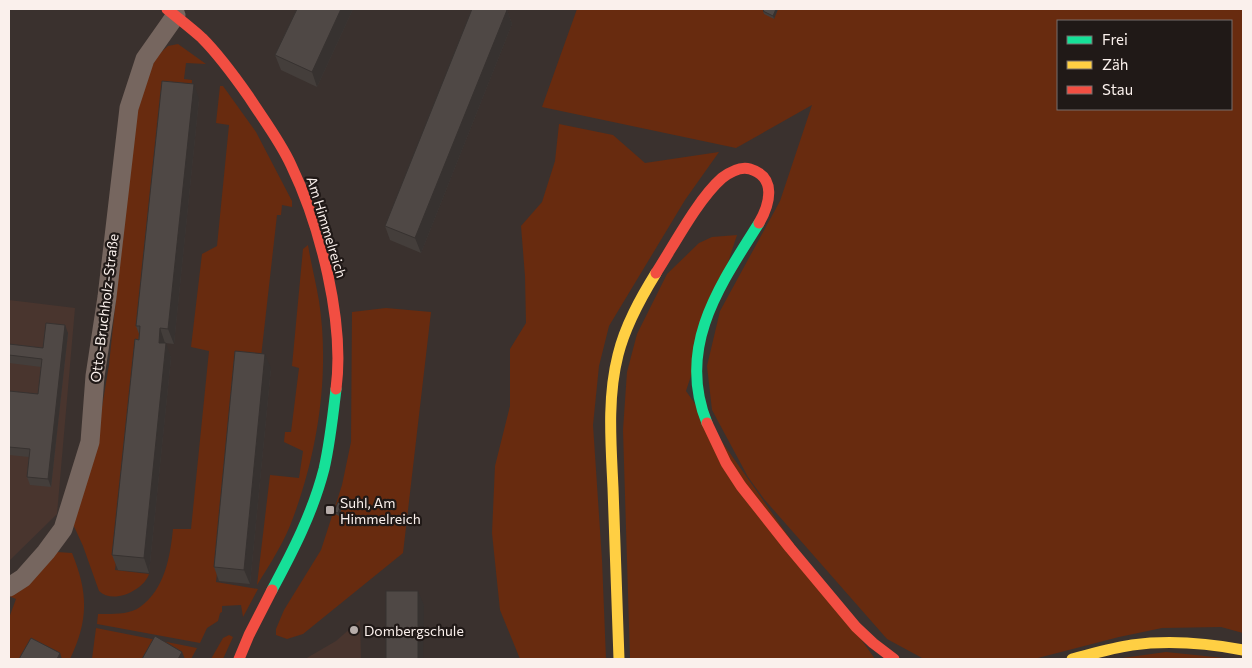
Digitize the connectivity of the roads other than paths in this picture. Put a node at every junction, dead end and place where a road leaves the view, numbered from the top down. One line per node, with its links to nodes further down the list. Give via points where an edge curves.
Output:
1 (172, 12): 2 (street, Otto-Bruchholz-Straße, via 145,59 130,108 95,376 90,442 63,529 23,578); 4 (main road, Am Himmelreich, via 228,67 291,164 329,277 338,342 330,436 316,496 302,532)
2 (9, 587)
3 (1243, 650): 7 (main road, via 1214,644 1158,643)
4 (239, 659)
5 (619, 659): 6 (main road, via 611,435 611,405 618,353 641,301 700,205 718,181 729,172 742,168 756,170 764,177 769,200 721,283 703,324 696,366 703,412 713,438 740,484 856,628)
6 (894, 659)
7 (1072, 659)

